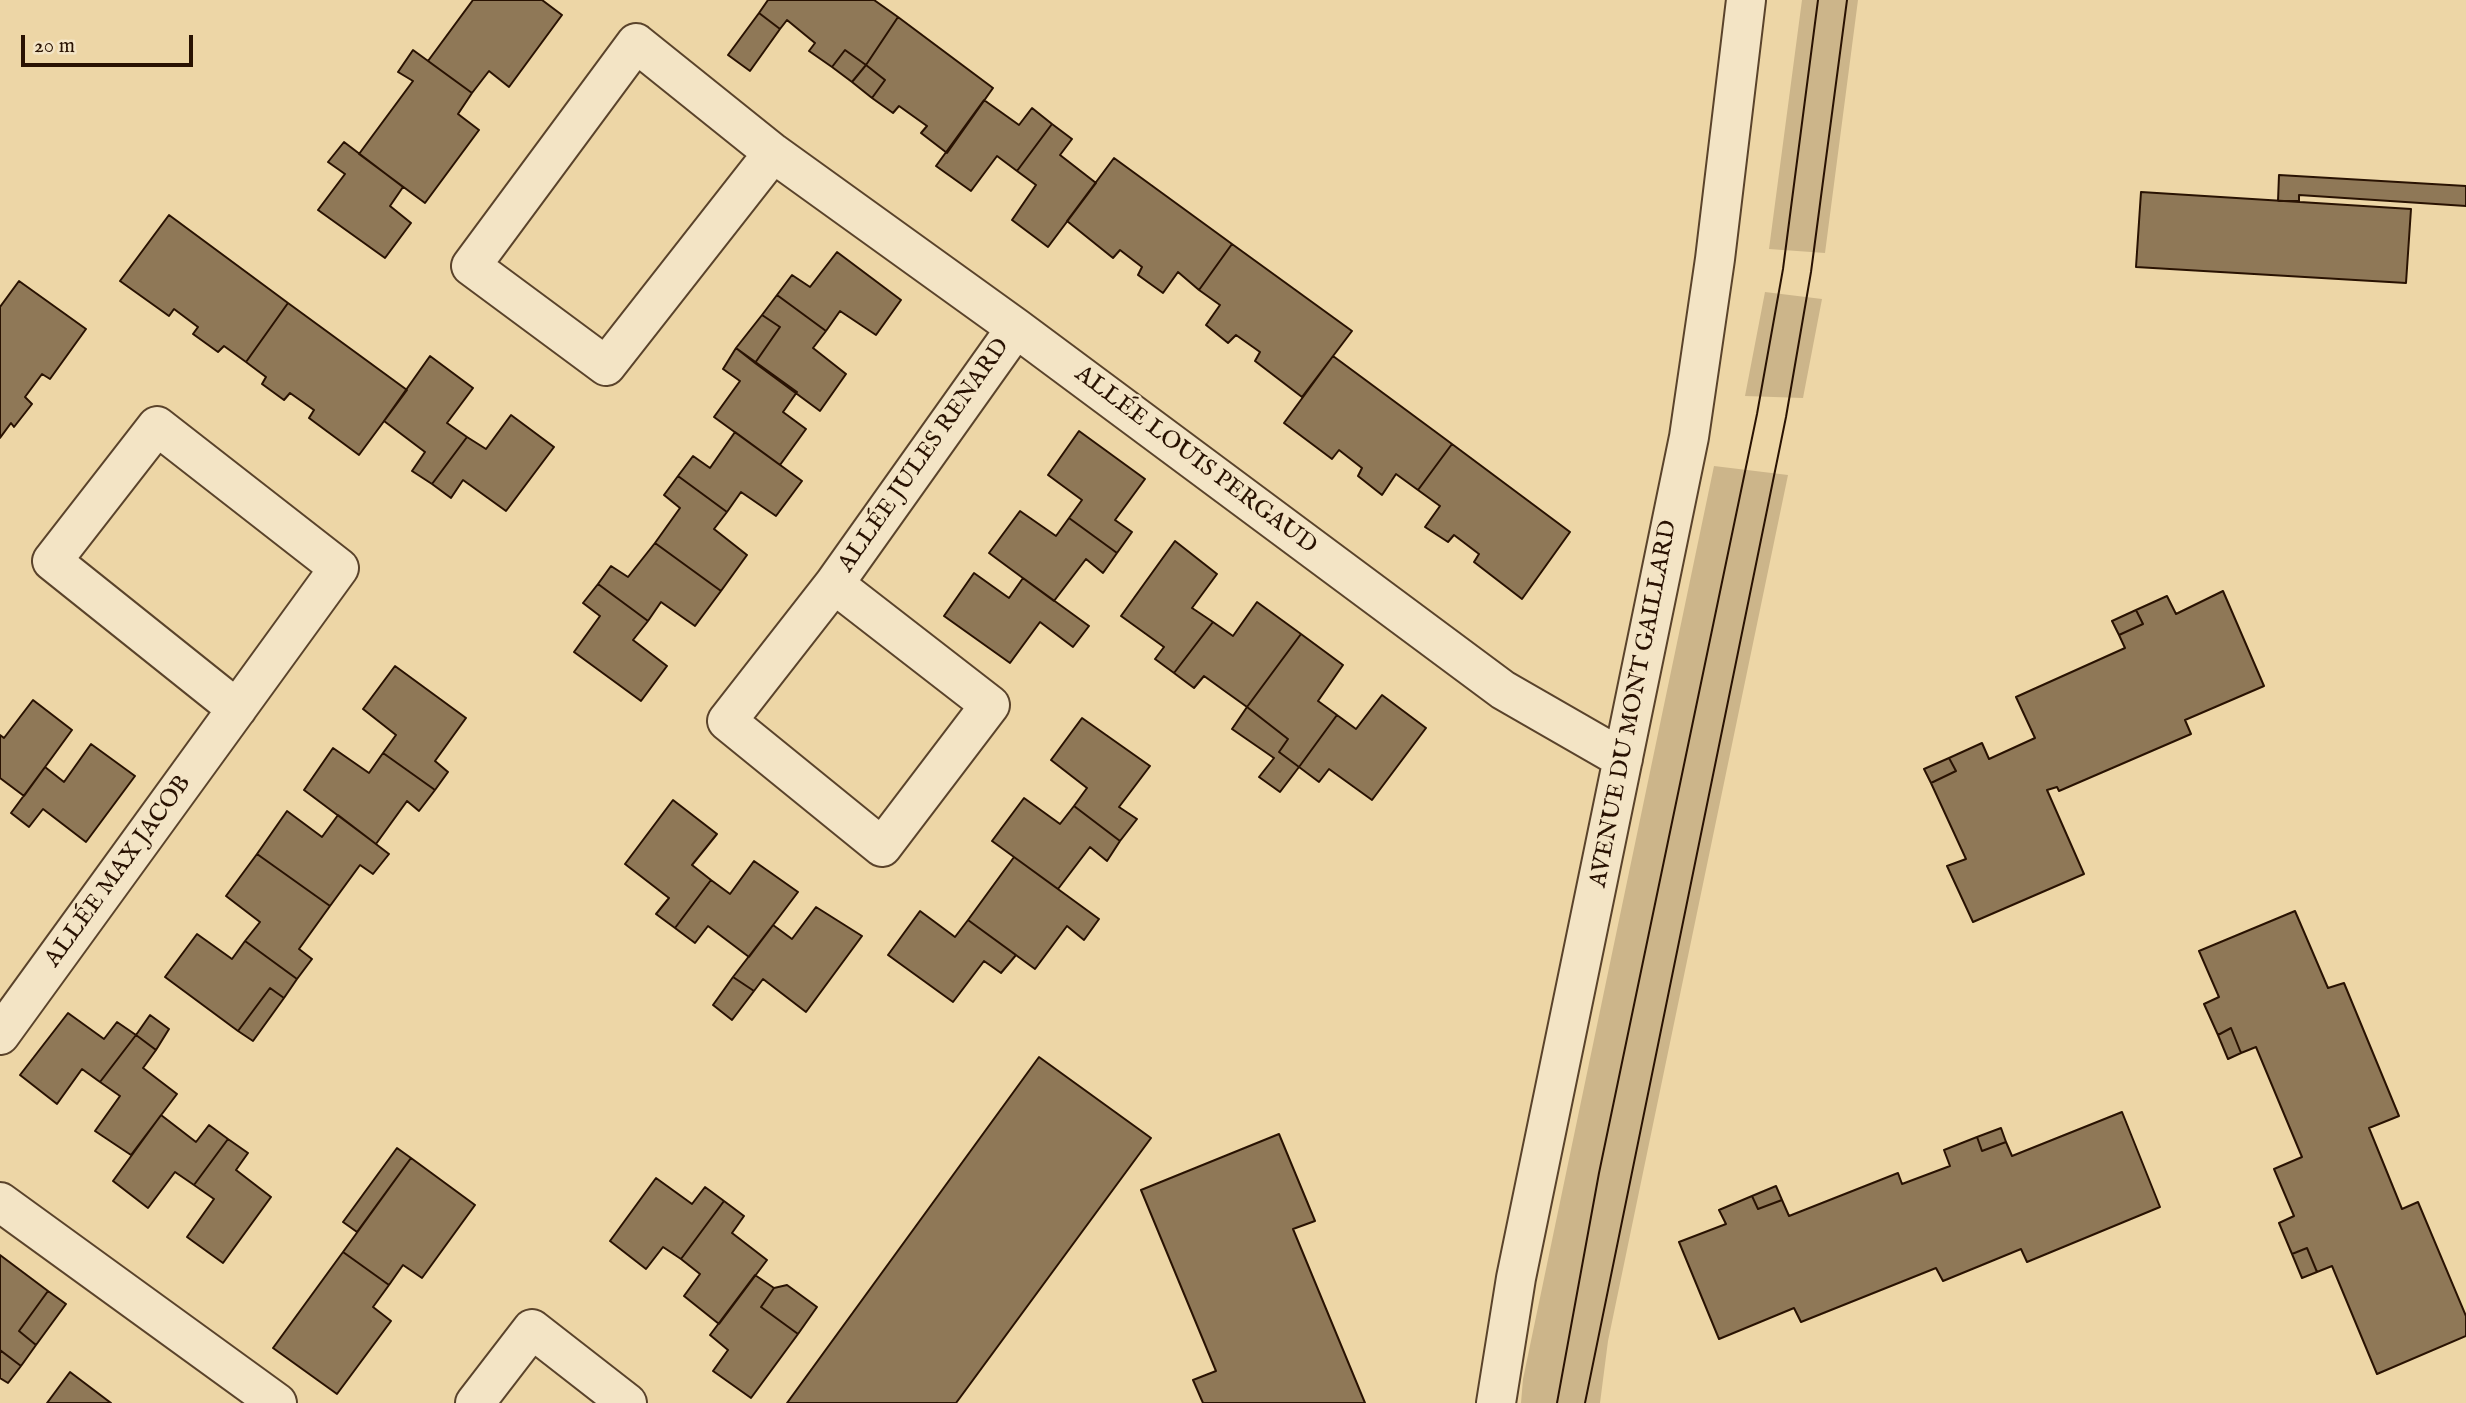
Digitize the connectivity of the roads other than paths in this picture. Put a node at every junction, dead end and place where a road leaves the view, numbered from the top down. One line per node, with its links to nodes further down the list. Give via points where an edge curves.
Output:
1 (1746, 0): 6 (street, AVENUE DU MONT GAILLARD, via 1689,437)
2 (773, 153): 2 (street, ALLÉE LOUIS PERGAUD, via 636,43 471,266 606,366); 3 (street, ALLÉE LOUIS PERGAUD)
3 (1016, 328): 4 (street, ALLÉE JULES RENARD); 6 (street, ALLÉE LOUIS PERGAUD, via 1503,690)
4 (834, 584): 4 (street, ALLÉE JULES RENARD, via 727,721 882,847 990,705)
5 (237, 709): 5 (street, ALLÉE MAX JACOB, via 340,568 157,426 52,561); 7 (street, ALLÉE MAX JACOB)
6 (1623, 759): 12 (street, AVENUE DU MONT GAILLARD, via 1516,1278)
7 (0, 1035)
8 (0, 1202): 9 (street)
9 (277, 1403)
10 (475, 1403): 11 (street, via 532,1329)
11 (627, 1403)
12 (1496, 1403)

